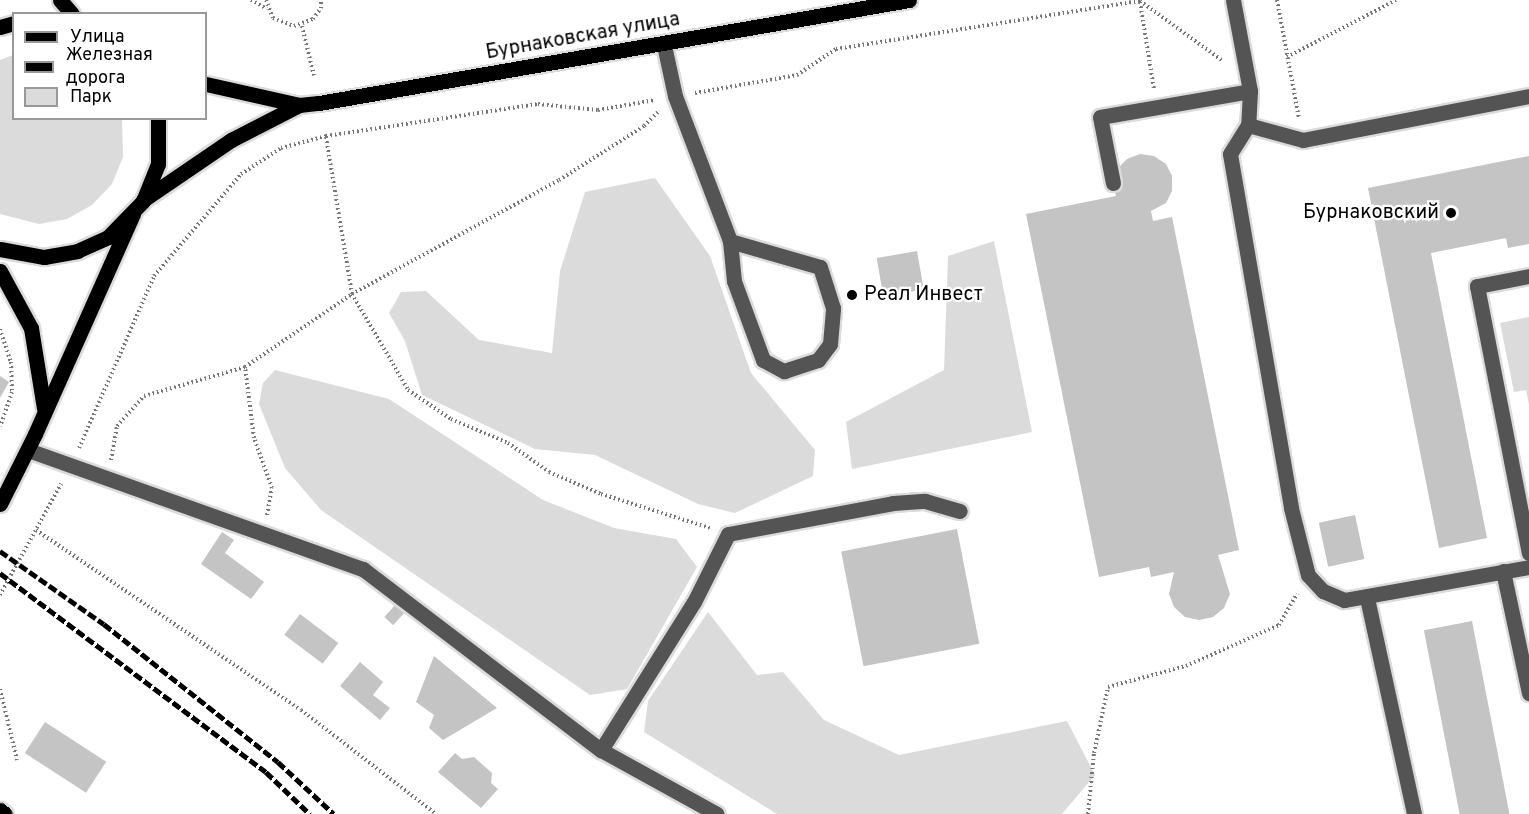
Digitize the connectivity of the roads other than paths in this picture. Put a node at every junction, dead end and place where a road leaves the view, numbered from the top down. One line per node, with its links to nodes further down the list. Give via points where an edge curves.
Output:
1 (60, 0): 4 (main road)
2 (909, 0): 5 (main road, Бурнаковская улица)
3 (1233, 0): 7 (street)
4 (70, 12)
5 (664, 45): 9 (main road, Бурнаковская улица); 15 (street, via 675,96)
6 (207, 84): 9 (main road)
7 (1249, 85): 11 (street); 12 (street, via 1100,117)
8 (1529, 96): 11 (street, via 1303,140)
9 (299, 105): 13 (main road, via 231,140)
10 (158, 120): 13 (main road, via 158,164)
11 (1248, 125): 26 (street, via 1230,154 1296,531 1308,575 1323,591 1344,600)
12 (1113, 183)
13 (143, 201): 14 (main road)
14 (133, 214): 16 (main road, via 108,237 77,251 44,257); 19 (main road)
15 (730, 241): 15 (street, via 734,281 763,360 784,371 818,360 830,344 832,308 820,267)
16 (0, 249)
17 (0, 271): 19 (main road, via 31,328)
18 (1529, 276): 23 (street, via 1477,286)
19 (45, 411): 20 (main road)
20 (28, 450): 21 (main road); 28 (street, via 107,482 363,569)
21 (0, 504)
22 (960, 512): 28 (street, via 926,501 893,503 728,534 694,602)
23 (1529, 553)
24 (1529, 567): 25 (street)
25 (1503, 572): 26 (street); 27 (street)
26 (1367, 598): 32 (street)
27 (1529, 693)
28 (601, 750): 31 (street)
29 (0, 810): 30 (main road)
30 (5, 814)
31 (717, 814)
32 (1414, 814)

